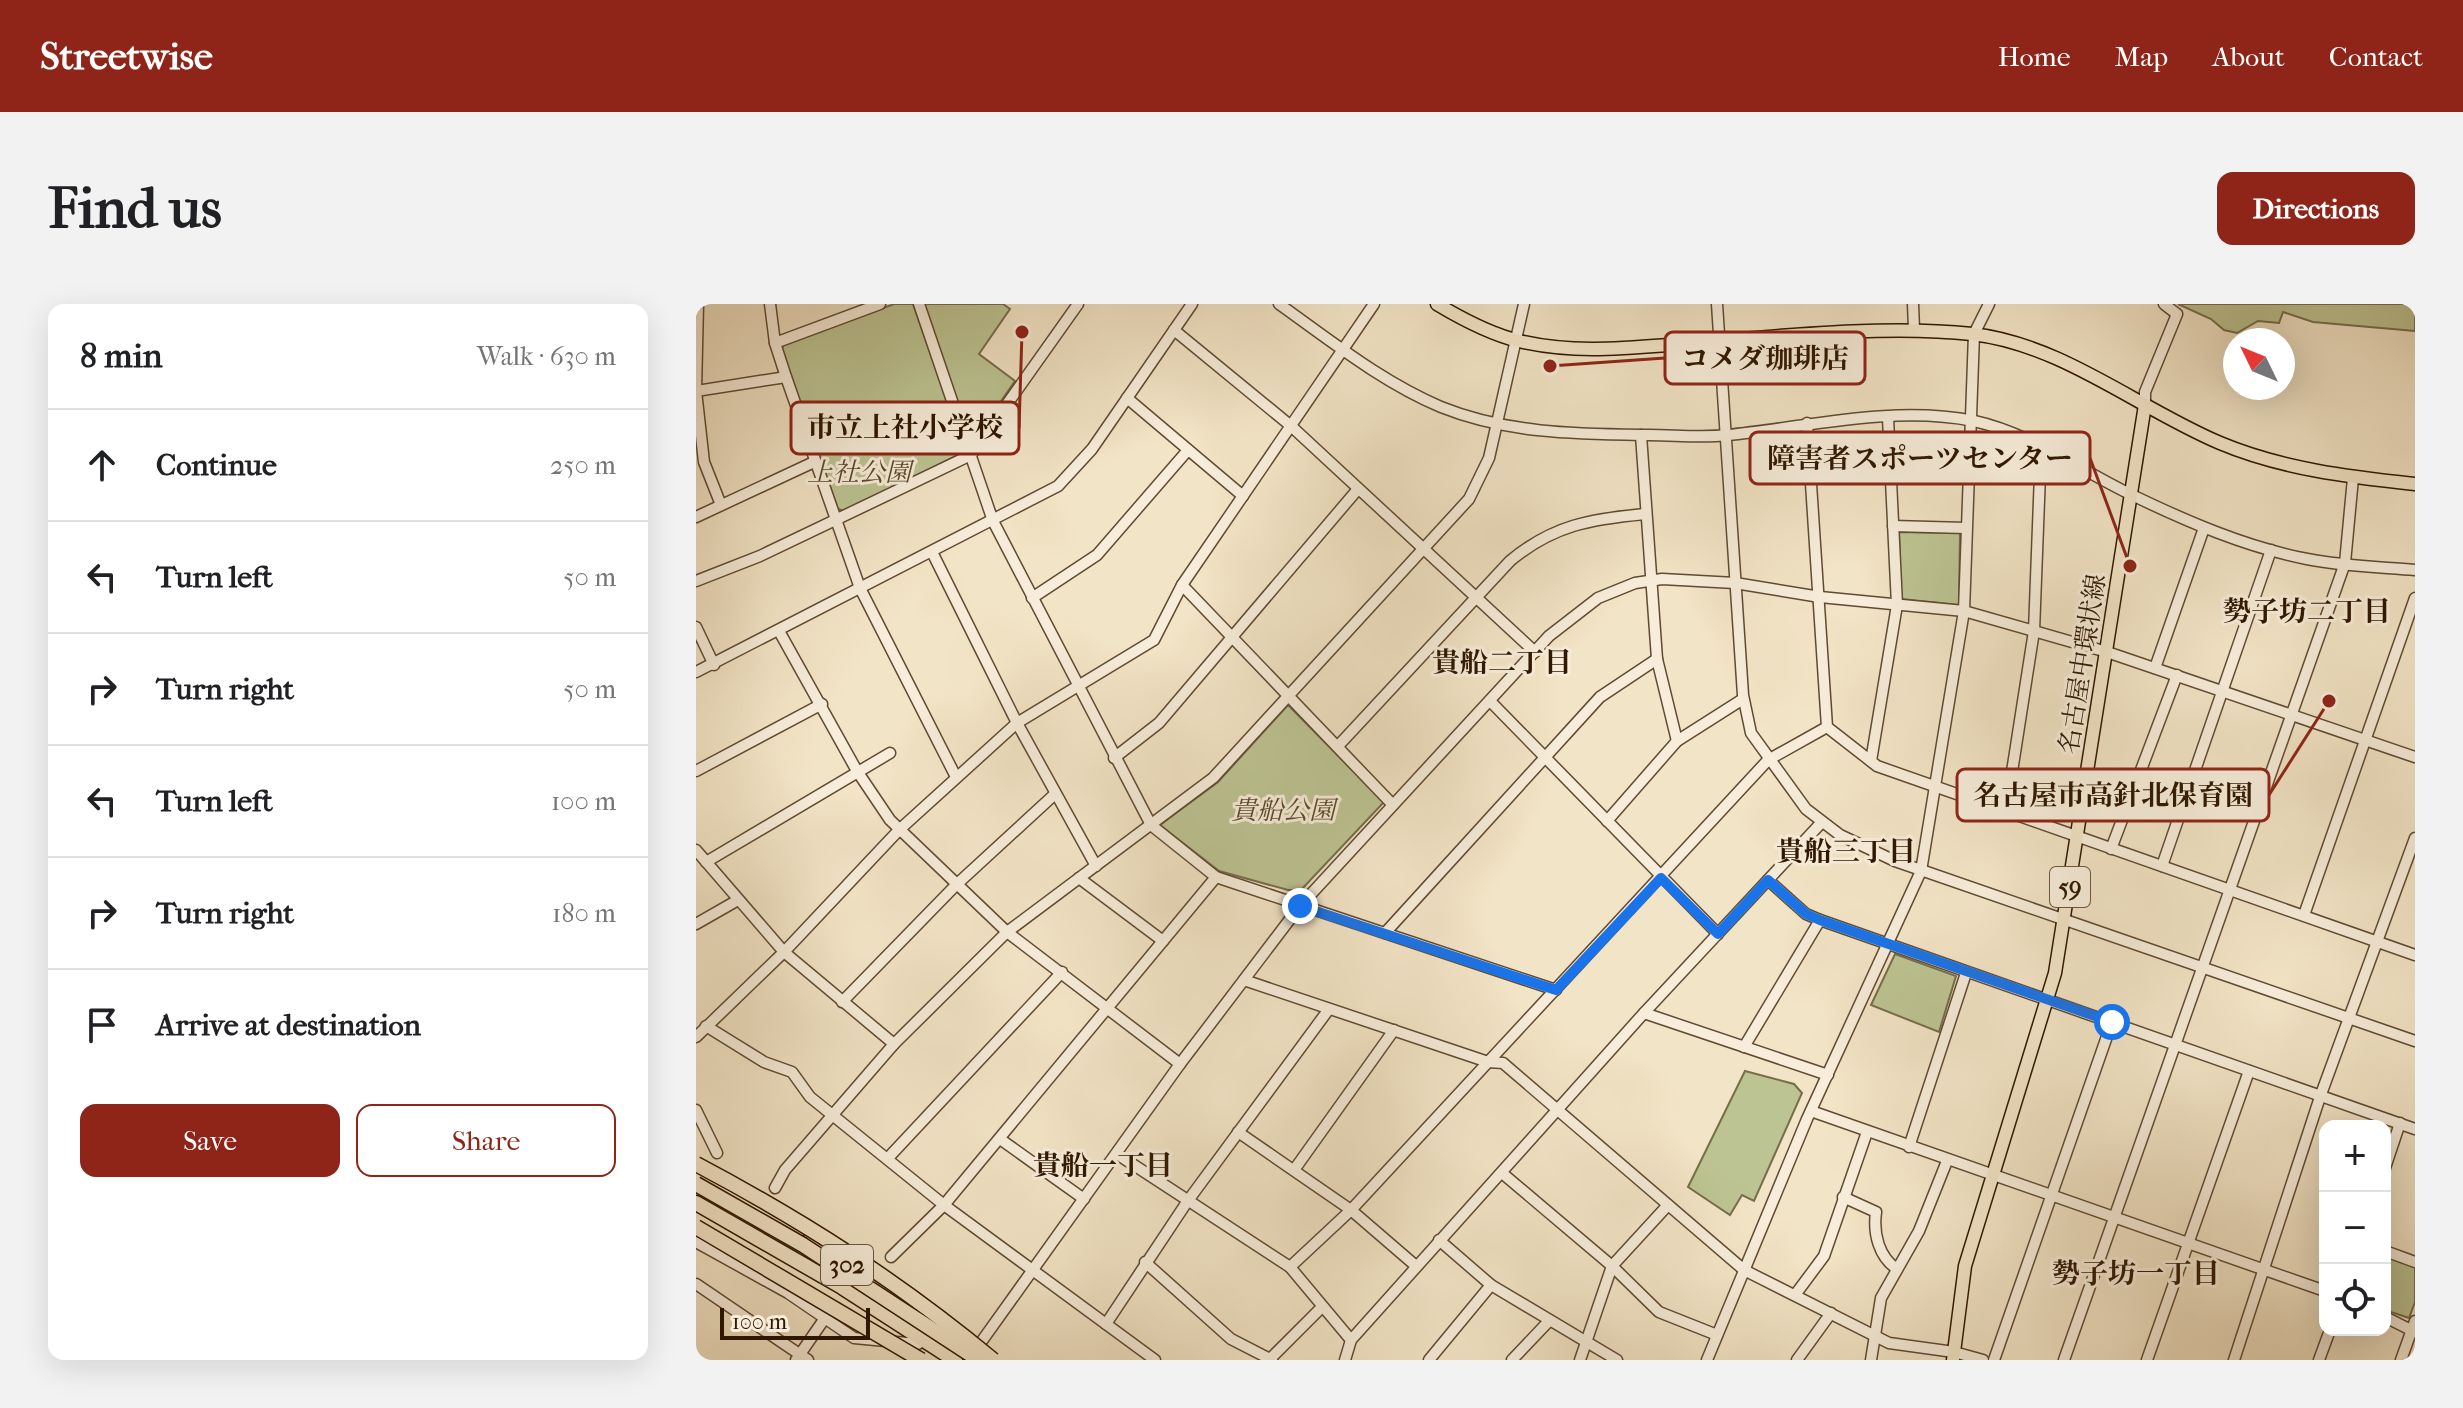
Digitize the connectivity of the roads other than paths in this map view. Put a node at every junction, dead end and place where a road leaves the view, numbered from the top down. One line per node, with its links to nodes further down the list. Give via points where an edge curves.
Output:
1 (698, 304): 23 (street)
2 (770, 304): 20 (street)
3 (880, 304): 20 (street)
4 (919, 304): 35 (street)
5 (1078, 304): 35 (street)
6 (1192, 304): 16 (street)
7 (1279, 304): 21 (street)
8 (1374, 304): 21 (street)
9 (1437, 304): 18 (main road)
10 (1524, 304): 18 (street)
11 (1717, 304): 19 (street)
12 (1913, 304): 15 (street)
13 (1989, 304): 17 (street)
14 (2164, 304): 25 (street, via 2177,314 2145,392)
15 (1914, 329): 17 (main road); 19 (main road)
16 (1174, 330): 24 (street); 30 (street)
17 (1974, 334): 25 (main road, via 2028,347); 27 (street)
18 (1516, 341): 19 (main road, via 1565,349); 29 (street)
19 (1720, 341): 32 (street)
20 (775, 343): 22 (street)
21 (1342, 349): 29 (street, via 1420,397); 30 (street)
22 (786, 377): 23 (street); 36 (street)
23 (696, 391): 37 (street)
24 (1127, 398): 34 (street); 47 (street, via 1069,477)
25 (2145, 405): 38 (main road, via 2220,443); 41 (main road, 名古屋中環状線 / 59)
26 (1888, 418): 27 (street); 28 (street); 48 (street)
27 (1969, 420): 33 (street, via 2006,430); 49 (street)
28 (1807, 423): 32 (street); 61 (street)
29 (1496, 424): 31 (street); 51 (street, via 1483,475 1469,499)
30 (1291, 426): 40 (street); 42 (street)
31 (1641, 435): 32 (street); 44 (street)
32 (1726, 436): 58 (street)
33 (2041, 448): 41 (street); 69 (street)
34 (1188, 450): 42 (street); 62 (street, via 1097,555)
35 (971, 455): 46 (street); 47 (street)
36 (814, 462): 43 (street); 46 (street)
37 (700, 463): 43 (street)
38 (2353, 478): 39 (main road); 54 (street)
39 (2415, 484)
40 (1358, 489): 51 (street); 70 (street)
41 (2130, 494): 50 (street); 72 (main road, 名古屋中環状線 / 59)
42 (1243, 496): 59 (street)
43 (721, 505): 45 (street)
44 (1645, 514): 56 (street); 63 (street, via 1563,527 1532,543)
45 (696, 517)
46 (837, 520): 57 (street); 60 (street)
47 (993, 521): 53 (street); 62 (street)
48 (1893, 526): 49 (street); 65 (street)
49 (1966, 528): 66 (street)
50 (2204, 528): 52 (street); 75 (street)
51 (1423, 549): 63 (street); 80 (street)
52 (2271, 550): 54 (street); 79 (street)
53 (932, 552): 60 (street); 85 (street)
54 (2345, 563): 55 (street); 84 (street)
55 (2415, 570)
56 (1652, 580): 58 (street); 71 (street, via 1598,598); 73 (street)
57 (696, 581)
58 (1735, 583): 61 (street); 81 (street)
59 (1182, 585): 70 (street); 78 (street, via 1154,640)
60 (860, 588): 68 (street); 98 (street)
61 (1820, 597): 65 (street); 86 (street)
62 (1032, 598): 78 (street)
63 (1475, 598): 71 (street); 89 (street)
64 (2415, 598): 87 (street)
65 (1897, 605): 66 (street); 95 (street)
66 (1964, 611): 69 (street); 99 (street)
67 (696, 627): 74 (street)
68 (779, 631): 74 (street); 83 (street)
69 (2034, 631): 72 (street); 102 (street)
70 (1233, 638): 80 (street); 92 (street, via 1159,723)
71 (1535, 652): 82 (street)
72 (2107, 652): 75 (street); 107 (main road, 名古屋中環状線 / 59)
73 (1657, 659): 88 (street); 93 (street, via 1600,697)
74 (714, 665): 76 (street)
75 (2155, 668): 77 (street)
76 (696, 672)
77 (2177, 675): 79 (street); 109 (street)
78 (1077, 688): 85 (street); 92 (street)
79 (2223, 691): 84 (street); 113 (street)
80 (1289, 696): 89 (street); 105 (street, via 1213,778)
81 (1743, 699): 88 (street); 94 (street, via 1751,733)
82 (1490, 701): 93 (street); 101 (street)
83 (822, 704): 96 (street); 97 (street)
84 (2293, 715): 87 (street); 120 (street)
85 (1017, 723): 98 (street); 100 (street)
86 (1827, 727): 94 (street); 95 (street)
87 (2363, 739): 91 (street); 123 (street)
88 (1677, 741): 103 (street)
89 (1338, 746): 101 (street)
90 (890, 753): 97 (street)
91 (2415, 757)
92 (1114, 758): 105 (street)
93 (1546, 758): 103 (street); 128 (street)
94 (1768, 760): 104 (street); 117 (street)
95 (1871, 761): 99 (street)
96 (696, 771)
97 (857, 771): 106 (street); 111 (street)
98 (956, 777): 106 (street)
99 (1935, 786): 102 (street); 114 (street)
100 (1055, 794): 112 (street); 119 (street)
101 (1393, 805): 122 (street)
102 (2006, 810): 107 (street)
103 (1607, 821): 117 (street)
104 (1822, 822): 114 (street); 118 (street)
105 (1151, 825): 112 (street); 115 (street)
106 (899, 830): 119 (street); 133 (street)
107 (2078, 838): 109 (street); 125 (main road, 名古屋中環状線 / 59)
108 (2415, 838): 132 (street)
109 (2111, 849): 113 (street)
110 (696, 850): 111 (street)
111 (706, 862): 121 (street)
112 (1096, 866): 116 (street)
113 (2162, 866): 120 (street)
114 (1921, 871): 125 (street); 131 (street)
115 (1216, 877): 122 (street); 130 (street)
116 (1079, 878): 127 (street); 130 (street)
117 (1661, 878): 129 (street); 139 (street)
118 (1768, 880): 124 (street); 129 (street)
119 (956, 885): 127 (street); 141 (street)
120 (2231, 889): 123 (street); 135 (street)
121 (738, 900): 126 (street); 133 (street)
122 (1300, 906): 128 (street); 138 (street)
123 (2304, 915): 132 (street)
124 (1820, 920): 131 (street); 153 (street)
125 (2065, 920): 135 (street); 140 (main road, 名古屋中環状線 / 59)
126 (696, 924)
127 (1007, 932): 136 (street); 151 (street)
128 (1385, 933): 139 (street)
129 (1718, 934): 144 (street)
130 (1163, 941): 142 (street)
131 (1889, 942): 137 (street); 157 (street)
132 (2378, 942): 134 (street); 145 (street)
133 (784, 952): 141 (street); 147 (street)
134 (2415, 955)
135 (2205, 966): 145 (street); 152 (street)
136 (1062, 972): 142 (street); 172 (street)
137 (1966, 973): 140 (street); 168 (street)
138 (1244, 980): 143 (street); 155 (street)
139 (1556, 990): 154 (street)
140 (2049, 998): 146 (street); 177 (main road, 名古屋中環状線 / 59)
141 (842, 1002): 151 (street)
142 (1106, 1008): 155 (street); 167 (street)
143 (1329, 1009): 148 (street); 165 (street)
144 (1644, 1013): 153 (street); 160 (street)
145 (2351, 1019): 150 (street); 158 (street)
146 (2112, 1022): 152 (street); 181 (street)
147 (706, 1026): 149 (street); 162 (street, via 764,1062 792,1072 810,1097)
148 (1394, 1030): 154 (street); 175 (street)
149 (696, 1037)
150 (2415, 1041)
151 (894, 1044): 162 (street)
152 (2176, 1046): 156 (street); 188 (street)
153 (1744, 1047): 157 (street)
154 (1488, 1062): 160 (street, via 1503,1063); 187 (street)
155 (1180, 1064): 171 (street)
156 (2249, 1071): 158 (street); 192 (street)
157 (1828, 1075): 161 (street)
158 (2320, 1097): 163 (street); 203 (street)
159 (696, 1110): 170 (street)
160 (1556, 1110): 176 (street); 186 (street)
161 (1811, 1111): 166 (street); 202 (street)
162 (834, 1113): 172 (street); 179 (street)
163 (2400, 1123): 164 (street); 169 (street)
164 (2415, 1129)
165 (1238, 1132): 175 (street); 183 (street)
166 (1867, 1132): 168 (street); 180 (street)
167 (1000, 1139): 182 (street); 185 (street)
168 (1909, 1147): 173 (street)
169 (2391, 1150)
170 (717, 1153)
171 (1117, 1154): 182 (street); 183 (street)
172 (888, 1158): 185 (street)
173 (1947, 1161): 177 (street); 201 (street)
174 (696, 1164): 228 (highway, bridge, via 834,1242 919,1299)
175 (1294, 1170): 187 (street)
176 (1502, 1173): 190 (street); 198 (street)
177 (1993, 1175): 181 (street); 222 (main road, 名古屋中環状線 / 59, via 1965,1266)
178 (696, 1182): 221 (highway, bridge)
179 (775, 1188)
180 (1843, 1197): 201 (street, via 1876,1212 1874,1227 1885,1261); 207 (street, via 1824,1256)
181 (2054, 1197): 188 (street); 239 (street)
182 (1084, 1199): 200 (street)
183 (1187, 1202): 195 (street); 199 (street)
184 (696, 1205): 220 (highway, 302); 227 (highway, via 842,1287)
185 (944, 1205): 194 (street); 200 (street)
186 (1668, 1205): 198 (street); 202 (street)
187 (1351, 1210): 197 (street); 199 (street)
188 (2114, 1216): 192 (street); 240 (street)
189 (696, 1227): 225 (highway, bridge)
190 (1439, 1240): 197 (street); 205 (street)
191 (696, 1242): 210 (street)
192 (2187, 1242): 203 (street); 241 (street)
193 (2391, 1253): 196 (street)
194 (891, 1257)
195 (1145, 1262): 213 (street); 224 (street, via 1231,1339)
196 (2415, 1262)
197 (1416, 1266): 218 (street)
198 (1612, 1266): 216 (street, via 1659,1312); 219 (street)
199 (1290, 1267): 208 (street)
200 (1034, 1269): 213 (street); 221 (street)
201 (1897, 1269): 215 (street, via 1881,1298)
202 (1744, 1270): 207 (street); 216 (street)
203 (2265, 1270): 206 (street); 242 (street)
204 (696, 1284): 223 (street)
205 (1491, 1285): 212 (street); 231 (street)
206 (2319, 1289)
207 (1795, 1295): 209 (street)
208 (1322, 1307): 218 (street); 224 (street)
209 (1831, 1313): 215 (street); 236 (street)
210 (825, 1318): 220 (street, via 854,1338); 223 (street)
211 (2391, 1319): 214 (street)
212 (1548, 1322): 219 (street); 232 (street)
213 (1106, 1324): 229 (street)
214 (2414, 1327): 244 (street)
215 (1873, 1334): 222 (street, via 1889,1343); 237 (street)
216 (1717, 1335): 235 (street)
217 (2328, 1336): 243 (street)
218 (1351, 1340): 230 (street)
219 (1587, 1341): 233 (street); 234 (street)
220 (918, 1344): 226 (highway, 302)
221 (975, 1356): 228 (highway)
222 (1954, 1356): 238 (street)
223 (801, 1358)
224 (1271, 1359)
225 (921, 1360)
226 (943, 1360)
227 (955, 1360)
228 (993, 1360)
229 (1155, 1360)
230 (1345, 1360)
231 (1429, 1360)
232 (1512, 1360)
233 (1580, 1360)
234 (1617, 1360)
235 (1707, 1360)
236 (1797, 1360)
237 (1871, 1360)
238 (1983, 1360)
239 (1994, 1360)
240 (2064, 1360)
241 (2147, 1360)
242 (2234, 1360)
243 (2319, 1360)
244 (2401, 1360)

